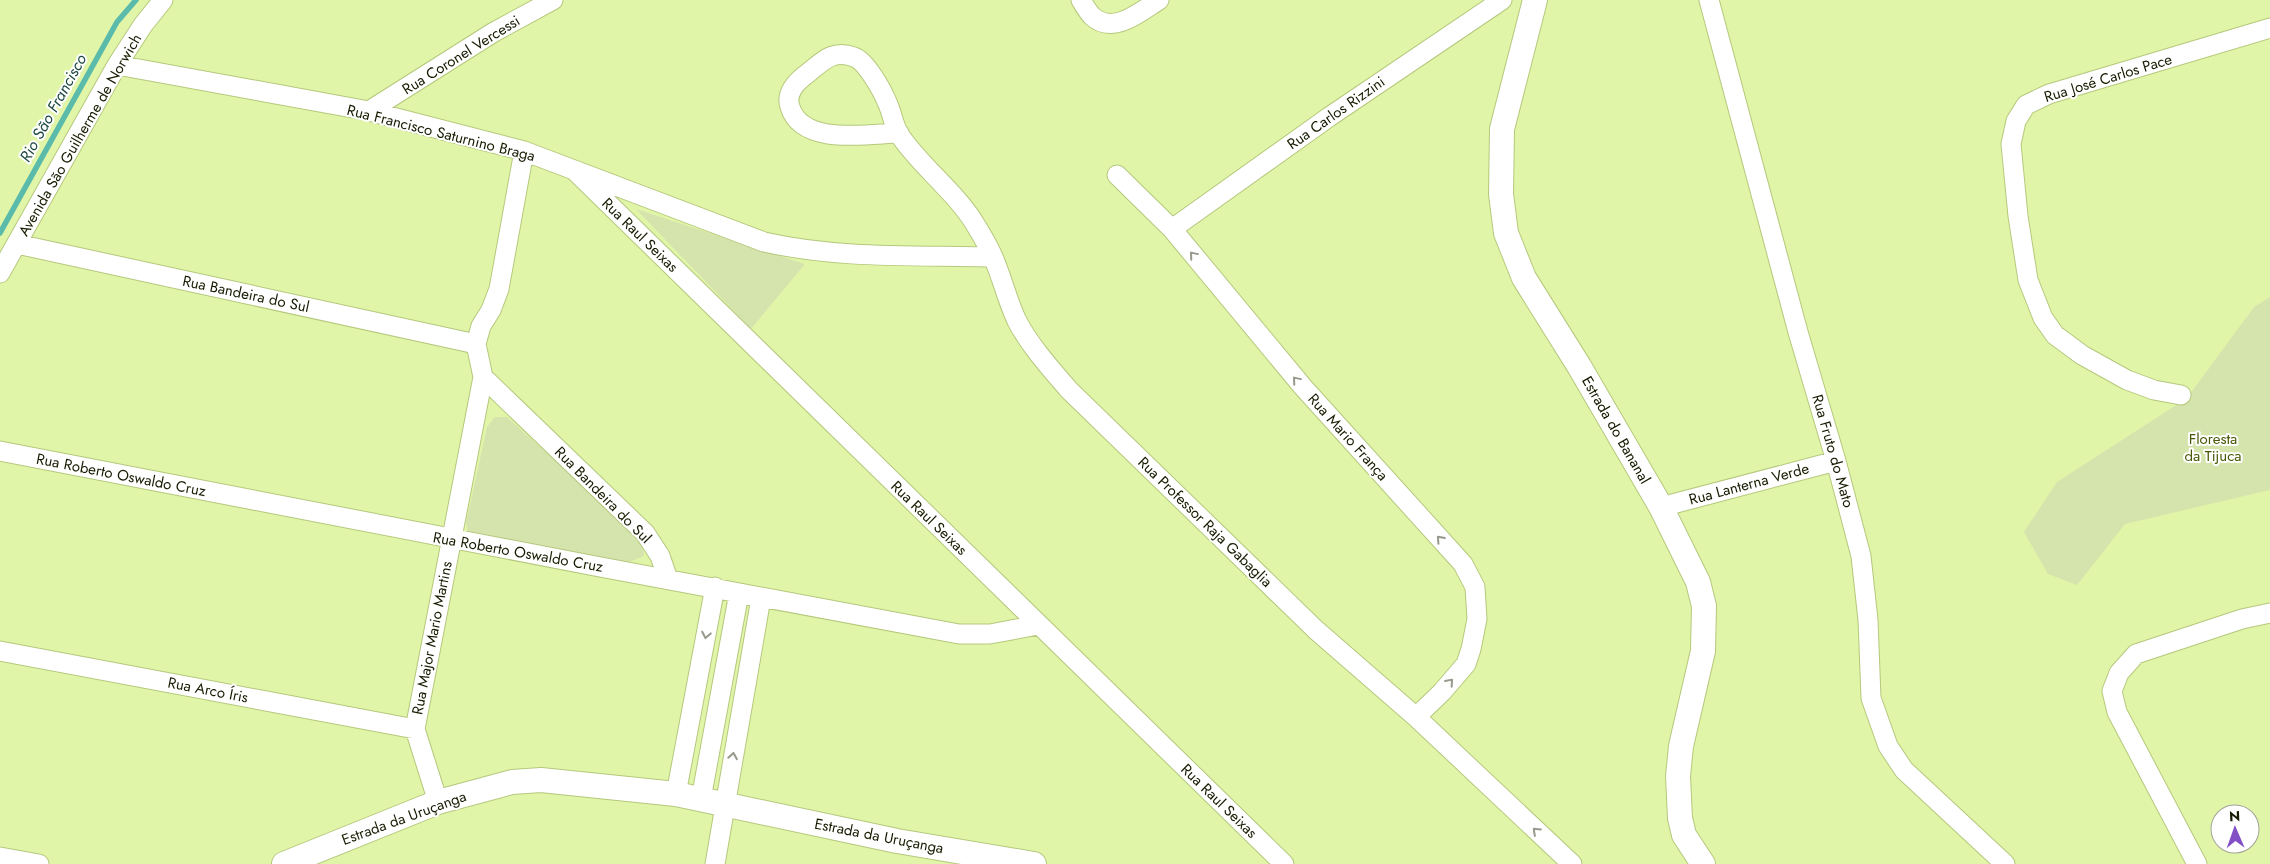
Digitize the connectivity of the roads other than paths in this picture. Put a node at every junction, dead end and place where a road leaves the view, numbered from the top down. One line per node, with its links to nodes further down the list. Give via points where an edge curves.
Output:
1 (164, 0): 9 (street, Avenida São Guilherme de Norwich, via 143,25)
2 (553, 0): 10 (street, Rua Coronel Vercessi, via 494,32)
3 (1081, 0): 4 (street, via 1093,17 1106,24 1123,22)
4 (1159, 0)
5 (1502, 0): 15 (street, Rua Carlos Rizzini, via 1330,116)
6 (1535, 0): 24 (street, Estrada do Bananal, via 1502,130 1500,194 1506,233 1524,278)
7 (1709, 0): 23 (street, Rua Fruto do Mato, via 1798,332)
8 (2270, 28): 21 (street, Rua José Carlos Pace, via 2049,94 2026,105 2016,121 2011,144 2018,216 2028,280 2043,318 2055,335 2082,355 2127,380)
9 (118, 65): 10 (street, Rua Francisco Saturnino Braga); 16 (street, Avenida São Guilherme de Norwich)
10 (370, 111): 12 (street, Rua Francisco Saturnino Braga)
11 (899, 133): 11 (street, Rua Professor Raja Gabaglia, via 887,100 865,65 856,57 830,54 791,91 788,103 792,113 810,131 843,135); 17 (street, Rua Professor Raja Gabaglia, via 974,221)
12 (524, 151): 13 (street, Rua Francisco Saturnino Braga); 19 (street, via 499,289)
13 (576, 172): 17 (street, Rua Francisco Saturnino Braga, via 764,242 801,250); 31 (street, Rua Raul Seixas)
14 (1117, 174): 15 (street, Rua Mario França)
15 (1172, 229): 33 (street, Rua Mario França, one-way to 15, via 1466,664 1477,619 1475,586 1463,564 1303,387)
16 (17, 244): 18 (street, Avenida São Guilherme de Norwich); 19 (street, Rua Bandeira do Sul)
17 (993, 257): 33 (street, Rua Professor Raja Gabaglia, via 1018,321 1041,357 1069,390 1316,630)
18 (0, 273)
19 (476, 344): 20 (street, Rua Major Mario Martins)
20 (483, 377): 25 (street, Rua Major Mario Martins); 26 (street, Rua Bandeira do Sul, via 644,533 660,556)
21 (2181, 396)
22 (0, 451): 25 (street, Rua Roberto Oswaldo Cruz)
23 (1836, 460): 24 (street, Rua Lanterna Verde); 47 (street, Rua Fruto do Mato, via 1861,556 1871,698 1888,746 1904,770)
24 (1661, 507): 46 (street, Estrada do Bananal, via 1698,582 1704,606 1703,651 1681,746 1678,776 1684,835)
25 (451, 540): 26 (street, Rua Roberto Oswaldo Cruz); 34 (street, Rua Major Mario Martins)
26 (668, 579): 27 (street, Rua Roberto Oswaldo Cruz)
27 (714, 587): 28 (street, Rua Roberto Oswaldo Cruz); 35 (street, one-way to 35)
28 (740, 593): 29 (street, Rua Roberto Oswaldo Cruz); 36 (street)
29 (761, 598): 31 (street, Rua Roberto Oswaldo Cruz, via 960,634 990,634); 38 (street, one-way to 29)
30 (2270, 613): 48 (street, via 2136,654 2119,673 2112,691 2117,712)
31 (1038, 624): 44 (street, Rua Raul Seixas)
32 (0, 651): 34 (street, Rua Arco Íris)
33 (1416, 717): 45 (street, Rua Professor Raja Gabaglia, one-way to 33)
34 (416, 729): 37 (street, Rua Major Mario Martins)
35 (676, 794): 36 (street, Estrada da Uruçanga); 37 (street, Estrada da Uruçanga, via 541,780 512,782)
36 (701, 799): 38 (street, Estrada da Uruçanga)
37 (438, 802): 41 (street, Estrada da Uruçanga)
38 (725, 805): 42 (street); 43 (street, Estrada da Uruçanga, via 897,841)
39 (0, 857): 40 (street)
40 (39, 864)
41 (284, 864)
42 (715, 864)
43 (1034, 864)
44 (1284, 864)
45 (1572, 864)
46 (1703, 864)
47 (2005, 864)
48 (2197, 864)

